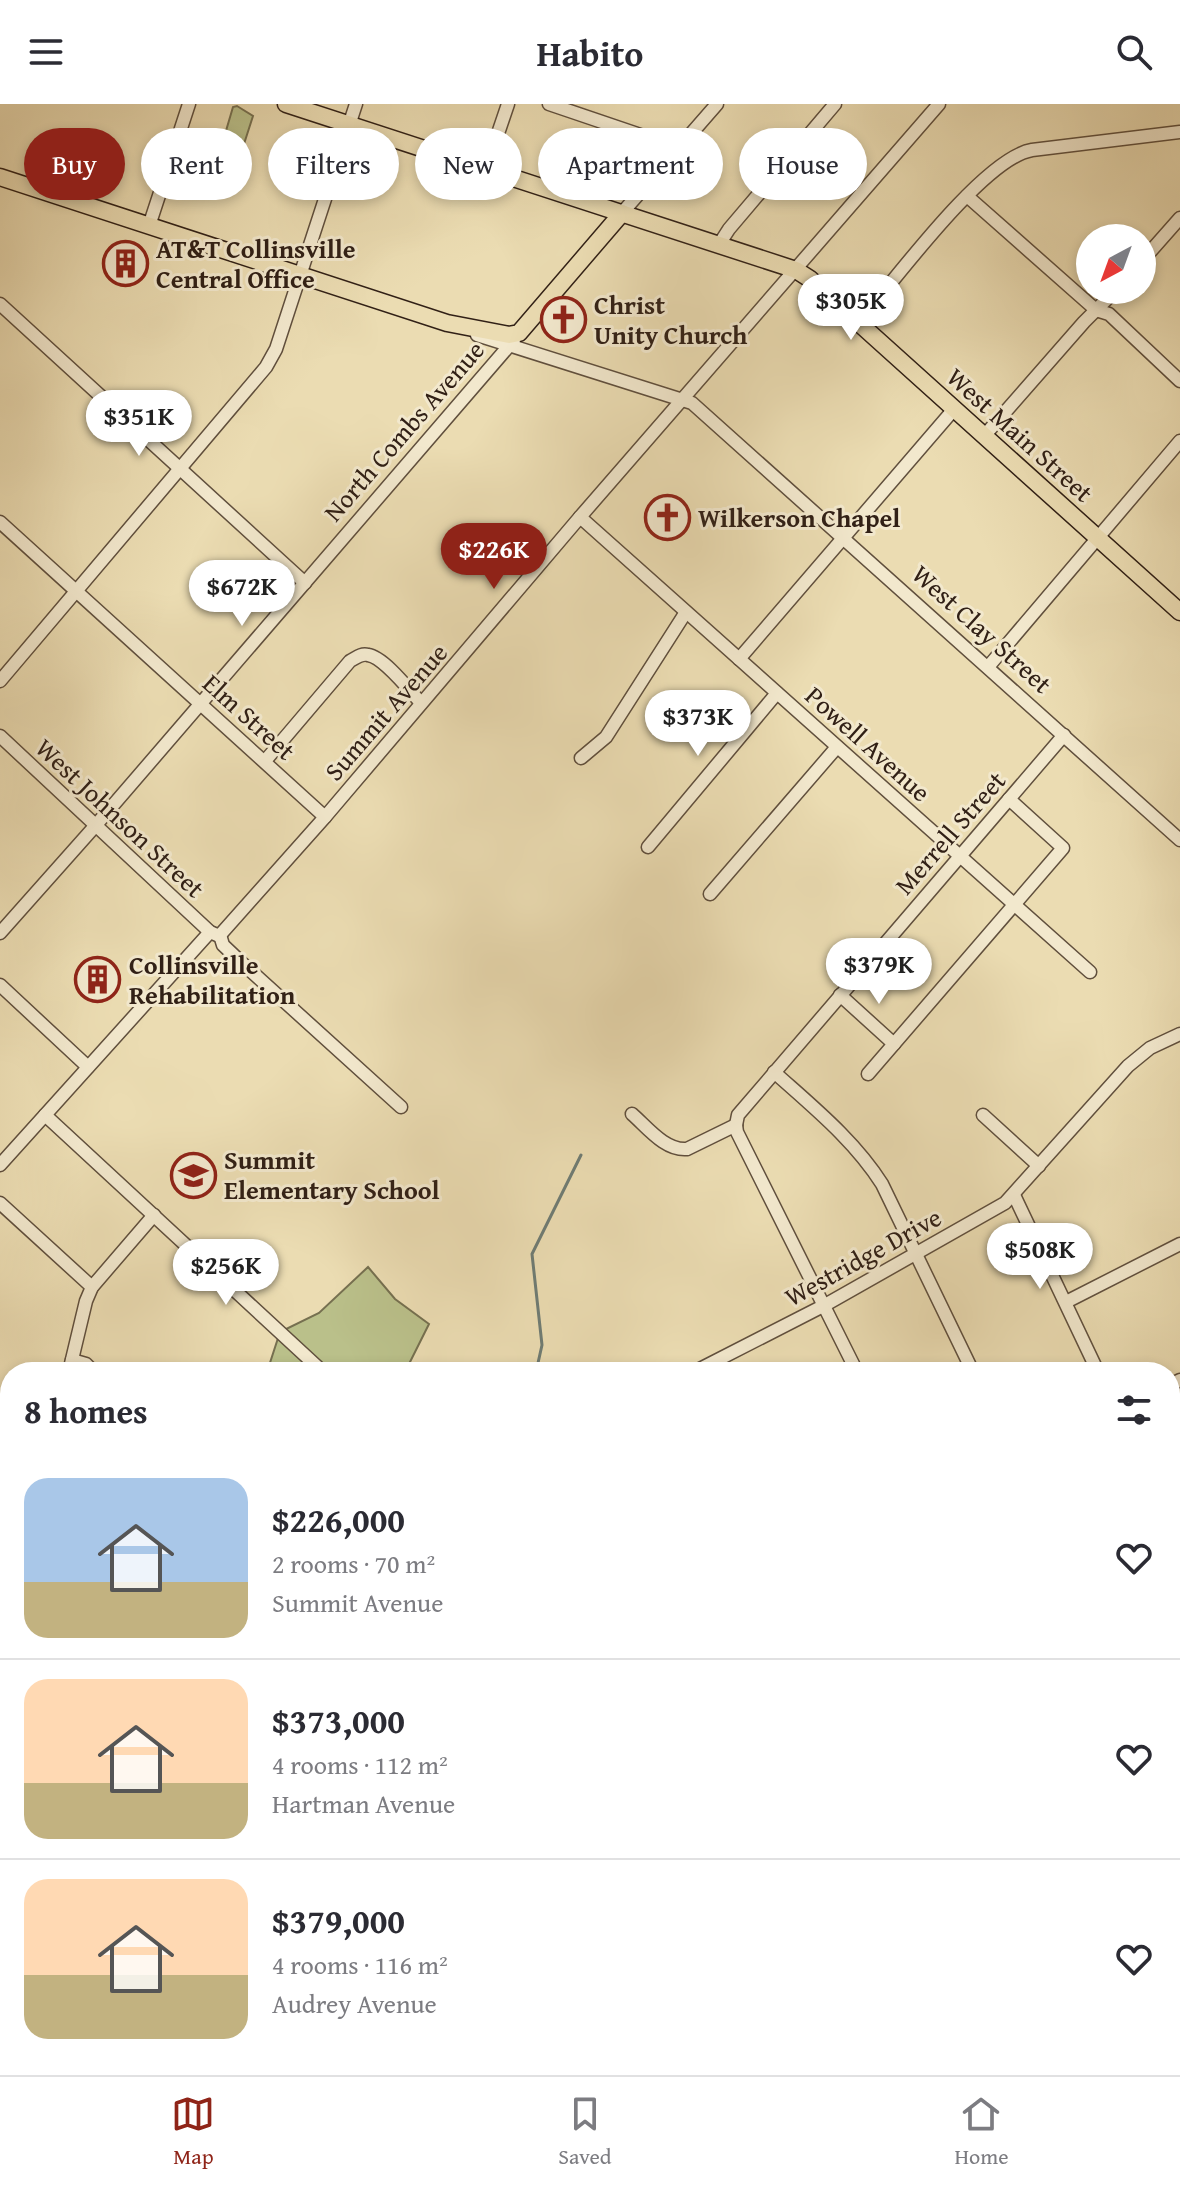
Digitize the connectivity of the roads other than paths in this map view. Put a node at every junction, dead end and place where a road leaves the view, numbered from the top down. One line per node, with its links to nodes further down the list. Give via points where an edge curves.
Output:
1 (189, 104): 21 (street)
2 (286, 104): 9 (main road, West Main Street)
3 (356, 104): 9 (street)
4 (508, 104): 10 (street)
5 (549, 104): 11 (street)
6 (717, 104): 12 (street)
7 (835, 104): 22 (street)
8 (939, 104): 24 (street, Summit Avenue)
9 (349, 124): 14 (main road, West Main Street); 25 (street)
10 (500, 128)
11 (620, 128)
12 (696, 128)
13 (1180, 132): 17 (street, via 1021,152)
14 (415, 146)
15 (0, 177): 21 (main road, West Clay Street)
16 (522, 181): 19 (main road, West Main Street)
17 (967, 196): 28 (street); 29 (street)
18 (634, 200): 19 (street)
19 (622, 213): 22 (main road, West Main Street); 30 (main road, North Combs Avenue)
20 (1180, 218): 23 (street)
21 (149, 226): 25 (main road, West Clay Street)
22 (720, 243): 24 (main road, West Main Street)
23 (1156, 245)
24 (796, 270): 29 (main road, West Main Street); 32 (street, Summit Avenue)
25 (300, 276): 30 (main road, West Clay Street); 36 (street, via 266,367)
26 (0, 304): 36 (street)
27 (1102, 304): 28 (street)
28 (1096, 310): 31 (street, via 1109,314); 34 (street)
29 (859, 322): 33 (main road, West Main Street)
30 (514, 339): 32 (street, West Clay Street); 41 (street, North Combs Avenue)
31 (1180, 381)
32 (683, 399): 37 (street, Summit Avenue); 39 (street, West Clay Street)
33 (955, 408): 34 (main road, West Main Street); 39 (street)
34 (985, 435): 40 (main road, West Main Street)
35 (1180, 441): 40 (street)
36 (181, 471): 41 (street); 42 (street)
37 (580, 517): 43 (street, Powell Avenue); 49 (street, Summit Avenue)
38 (0, 522): 42 (street, Elm Street)
39 (845, 538): 45 (street); 46 (street, West Clay Street)
40 (1098, 538): 44 (main road, West Main Street); 46 (street)
41 (305, 583): 50 (street, North Combs Avenue)
42 (77, 592): 47 (street); 50 (street, Elm Street)
43 (686, 612): 45 (street, Powell Avenue); 54 (street, via 606,737)
44 (1180, 612)
45 (739, 659): 48 (street, Powell Avenue)
46 (988, 667): 51 (street, West Clay Street)
47 (0, 681)
48 (777, 693): 53 (street, Powell Avenue); 60 (street)
49 (421, 703): 55 (street, via 383,663 371,654 360,655); 57 (street, Summit Avenue)
50 (201, 704): 55 (street, Elm Street); 58 (street, North Combs Avenue)
51 (1064, 735): 56 (street, Merrell Street); 59 (street, West Clay Street)
52 (0, 736): 58 (street, West Johnson Street)
53 (837, 747): 61 (street, Powell Avenue); 62 (street)
54 (581, 758)
55 (265, 761): 57 (street, Elm Street)
56 (1009, 799): 61 (street, Merrell Street); 63 (street, via 1063,848)
57 (325, 817): 65 (street, Summit Avenue)
58 (96, 825): 64 (street, North Combs Avenue); 65 (street, West Johnson Street)
59 (1180, 840)
60 (648, 847)
61 (959, 856): 63 (street, Powell Avenue); 68 (street, Merrell Street)
62 (710, 894)
63 (1014, 905): 66 (street, Powell Avenue); 70 (street)
64 (0, 933)
65 (215, 934): 71 (street, Summit Avenue); 74 (street, West Johnson Street)
66 (1090, 972)
67 (0, 985): 71 (street)
68 (840, 995): 70 (street); 72 (street, Merrell Street)
69 (1180, 1034): 80 (street, Westridge Drive, via 1128,1066)
70 (894, 1044): 73 (street)
71 (88, 1067): 76 (street, Summit Avenue)
72 (774, 1072): 78 (street, Merrell Street, via 738,1115); 85 (street, via 858,1150 882,1184)
73 (868, 1074)
74 (401, 1107)
75 (632, 1114): 78 (street, via 668,1146 680,1149)
76 (45, 1115): 79 (street, Summit Avenue); 83 (street)
77 (983, 1115): 80 (street)
78 (736, 1125): 88 (street)
79 (0, 1165)
80 (1039, 1166): 81 (street, Westridge Drive)
81 (1014, 1195): 85 (street, Westridge Drive); 87 (street)
82 (0, 1203): 86 (street)
83 (154, 1215): 86 (street); 90 (street)
84 (1180, 1244): 87 (street)
85 (916, 1253): 88 (street, Westridge Drive); 93 (street)
86 (92, 1287): 89 (street)
87 (1066, 1302): 94 (street)
88 (825, 1305): 91 (street, Westridge Drive); 92 (street)
89 (72, 1362)
90 (312, 1362)
91 (714, 1362)
92 (852, 1362)
93 (968, 1362)
94 (1093, 1362)

